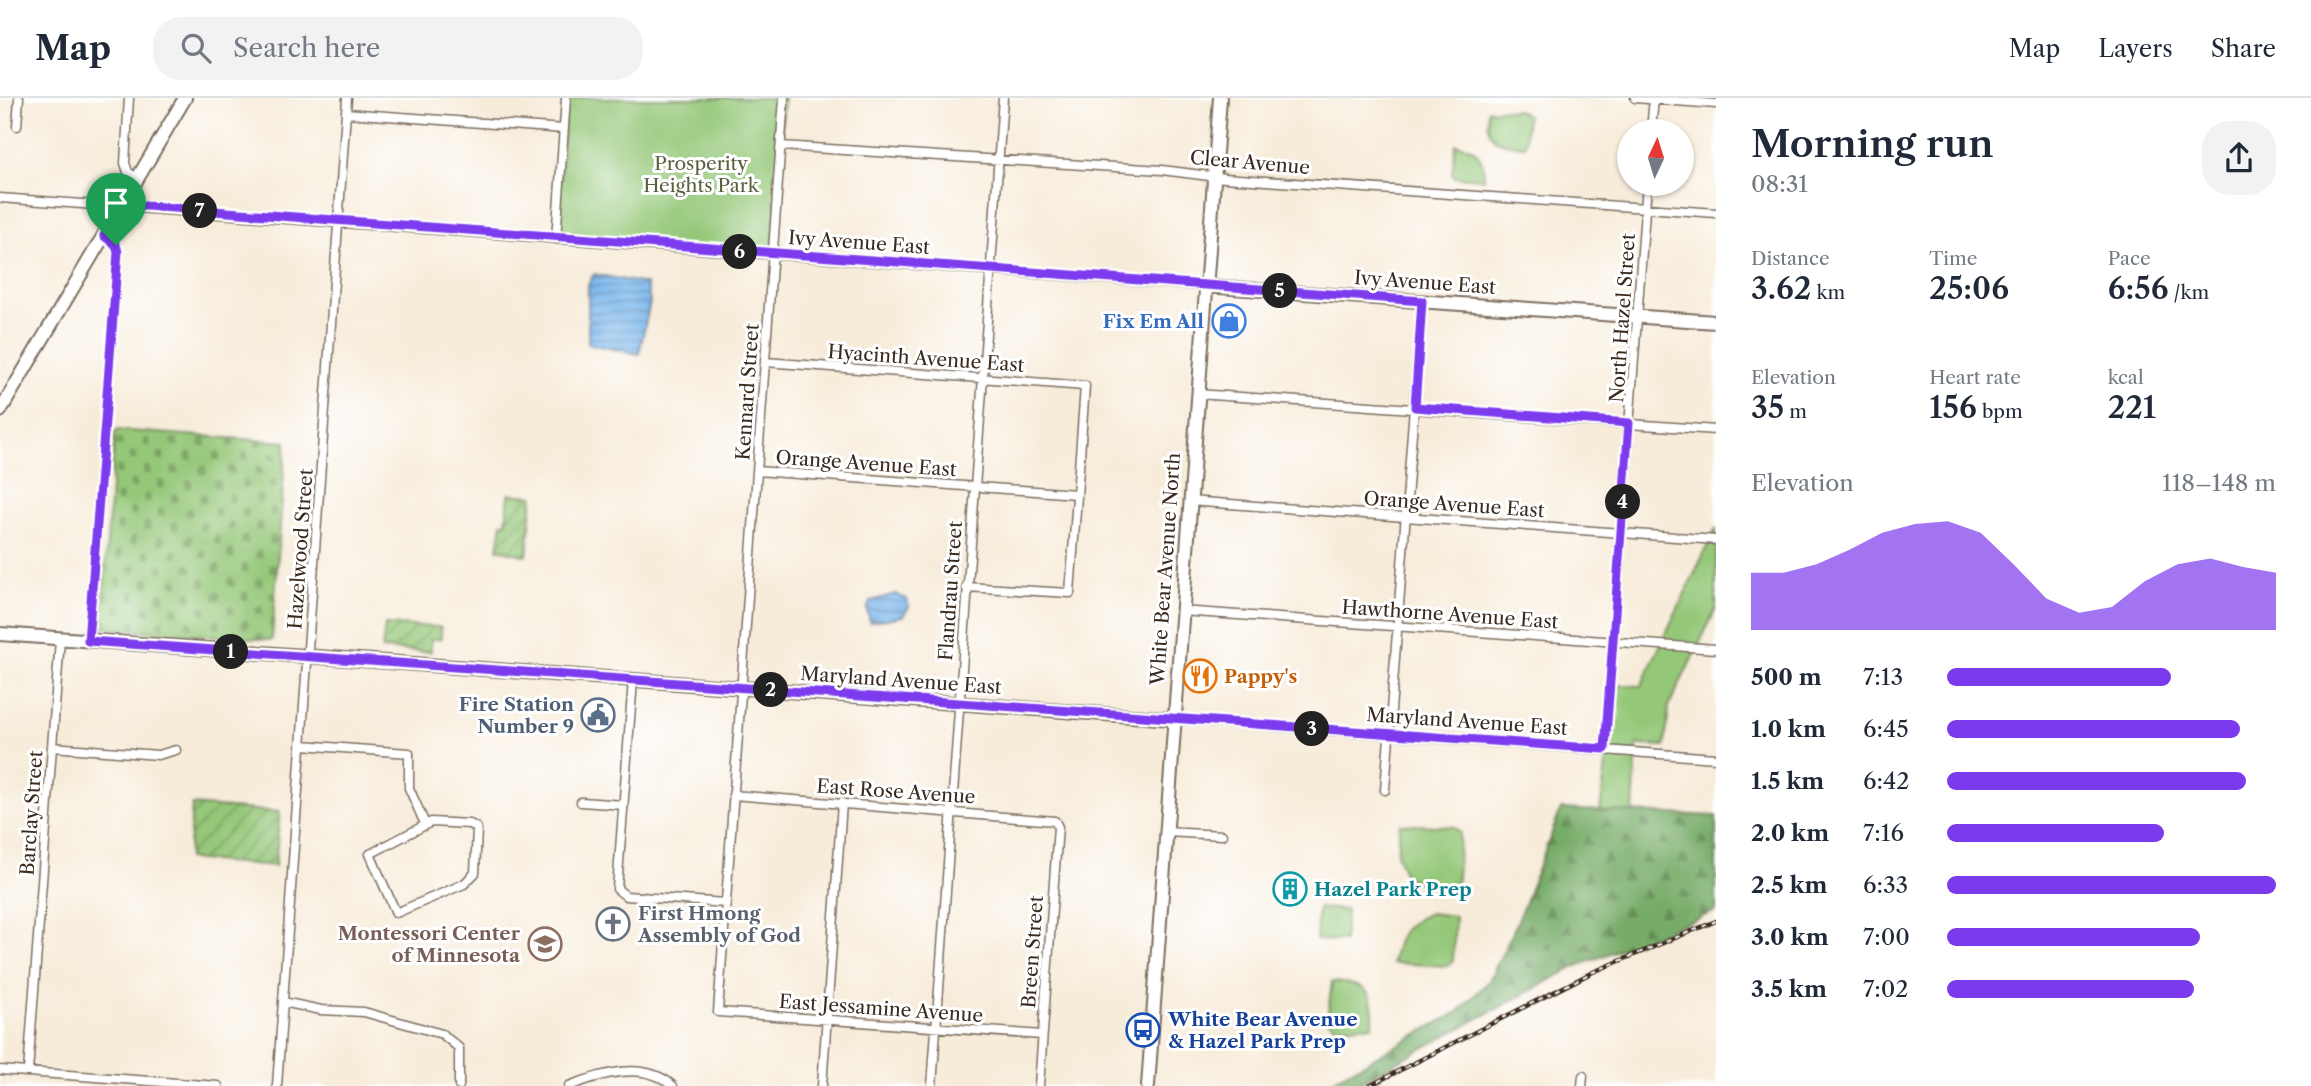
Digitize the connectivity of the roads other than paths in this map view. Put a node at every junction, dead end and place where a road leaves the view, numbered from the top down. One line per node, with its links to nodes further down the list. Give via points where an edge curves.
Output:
1 (19, 98): 14 (street)
2 (130, 98): 19 (street, via 125,163)
3 (185, 98): 19 (main road)
4 (347, 98): 12 (street, Hazelwood Street)
5 (566, 98): 15 (street)
6 (784, 98): 16 (street, Kennard Street)
7 (1003, 98): 17 (street, Flandrau Street)
8 (1220, 98): 18 (main road, White Bear Avenue North)
9 (1635, 98): 10 (street)
10 (1654, 99): 11 (street); 13 (street)
11 (1716, 104)
12 (346, 113): 15 (street); 25 (street, Hazelwood Street)
13 (1652, 119)
14 (17, 126)
15 (564, 129): 27 (street)
16 (781, 146): 17 (street, Clear Avenue); 28 (street, Kennard Street)
17 (998, 162): 18 (street, Clear Avenue); 29 (street, Flandrau Street)
18 (1214, 175): 23 (street, Clear Avenue); 30 (main road, White Bear Avenue North)
19 (138, 179): 22 (main road)
20 (1646, 196): 23 (street, North Hazel Street)
21 (0, 198): 22 (street, Ivy Avenue East)
22 (120, 204): 25 (street, Ivy Avenue East); 26 (main road)
23 (1646, 207): 24 (street, Clear Avenue); 32 (street, North Hazel Street)
24 (1716, 213)
25 (339, 223): 27 (street, Ivy Avenue East); 56 (street, Hazelwood Street)
26 (104, 236): 38 (main road); 53 (street, via 118,252)
27 (556, 239): 28 (street, Ivy Avenue East)
28 (773, 254): 29 (street, Ivy Avenue East); 34 (street, Kennard Street)
29 (990, 270): 30 (street, Ivy Avenue East); 35 (street, Flandrau Street)
30 (1205, 286): 31 (main road, Ivy Avenue East); 36 (main road, White Bear Avenue North)
31 (1422, 301): 32 (main road, Ivy Avenue East); 37 (street)
32 (1637, 316): 33 (main road, Ivy Avenue East); 39 (street, North Hazel Street)
33 (1716, 322)
34 (765, 362): 35 (street, Hyacinth Avenue East); 41 (street, Kennard Street)
35 (982, 378): 42 (street, Flandrau Street); 43 (street, Hyacinth Avenue East, via 1085,386)
36 (1197, 394): 37 (street); 44 (main road, White Bear Avenue North)
37 (1415, 407): 39 (street); 45 (street)
38 (0, 411)
39 (1629, 423): 40 (street); 46 (street, North Hazel Street)
40 (1716, 430)
41 (757, 471): 42 (street, Orange Avenue East); 58 (street, Kennard Street)
42 (974, 487): 43 (street, Orange Avenue East); 48 (street, Flandrau Street)
43 (1076, 494): 48 (street, via 1070,593)
44 (1189, 501): 45 (street, Orange Avenue East); 49 (main road, White Bear Avenue North)
45 (1407, 517): 46 (street, Orange Avenue East); 50 (street)
46 (1621, 532): 47 (street, Orange Avenue East); 54 (street, North Hazel Street)
47 (1716, 540)
48 (966, 587): 59 (street, Flandrau Street)
49 (1181, 611): 50 (street, Hawthorne Avenue East); 60 (main road, White Bear Avenue North)
50 (1399, 627): 54 (street, Hawthorne Avenue East); 61 (street)
51 (0, 634): 52 (main road, Maryland Avenue East)
52 (60, 639): 53 (main road, Maryland Avenue East); 63 (street, Barclay Street)
53 (88, 641): 56 (main road, Maryland Avenue East)
54 (1613, 642): 55 (street, Hawthorne Avenue East); 64 (street, North Hazel Street)
55 (1716, 649)
56 (309, 657): 57 (main road, Maryland Avenue East); 62 (street, Hazelwood Street)
57 (633, 680): 58 (main road, Maryland Avenue East); 71 (street)
58 (741, 688): 59 (main road, Maryland Avenue East); 68 (street, Kennard Street)
59 (957, 703): 60 (main road, Maryland Avenue East); 72 (street, Flandrau Street)
60 (1173, 719): 61 (street, Maryland Avenue East); 75 (main road, White Bear Avenue North)
61 (1390, 734): 64 (street, Maryland Avenue East); 67 (street)
62 (302, 745): 74 (street, via 409,753 409,788); 78 (street, Hazelwood Street)
63 (52, 747): 65 (street, via 158,755); 84 (street, Barclay Street)
64 (1605, 749): 66 (street, Maryland Avenue East)
65 (176, 750)
66 (1716, 758)
67 (1385, 790)
68 (733, 795): 70 (street, East Rose Avenue); 77 (street, Kennard Street)
69 (581, 802): 71 (street)
70 (842, 803): 72 (street, East Rose Avenue); 80 (street)
71 (624, 805): 77 (street, via 619,893)
72 (950, 811): 73 (street, East Rose Avenue); 81 (street, Flandrau Street)
73 (1055, 821): 82 (street, Breen Street)
74 (425, 824): 74 (street, via 370,854 397,913 464,884 475,873 477,828 437,821)
75 (1166, 832): 76 (street); 94 (main road, White Bear Avenue North)
76 (1222, 835)
77 (725, 903): 79 (street, Kennard Street)
78 (283, 1002): 87 (street, Hazelwood Street); 88 (street, via 364,1012 442,1034 459,1048)
79 (718, 1012): 80 (street, East Jessamine Avenue)
80 (827, 1020): 81 (street, East Jessamine Avenue); 91 (street)
81 (936, 1027): 82 (street, East Jessamine Avenue); 92 (street, Flandrau Street)
82 (1042, 1035): 93 (street, Breen Street)
83 (0, 1070): 84 (street)
84 (28, 1072): 86 (street)
85 (1583, 1076): 95 (street)
86 (218, 1086)
87 (277, 1086)
88 (459, 1086)
89 (569, 1086): 90 (street, via 604,1073 622,1072 648,1073)
90 (673, 1086)
91 (822, 1086)
92 (932, 1086)
93 (1038, 1086)
94 (1148, 1086)
95 (1582, 1086)

